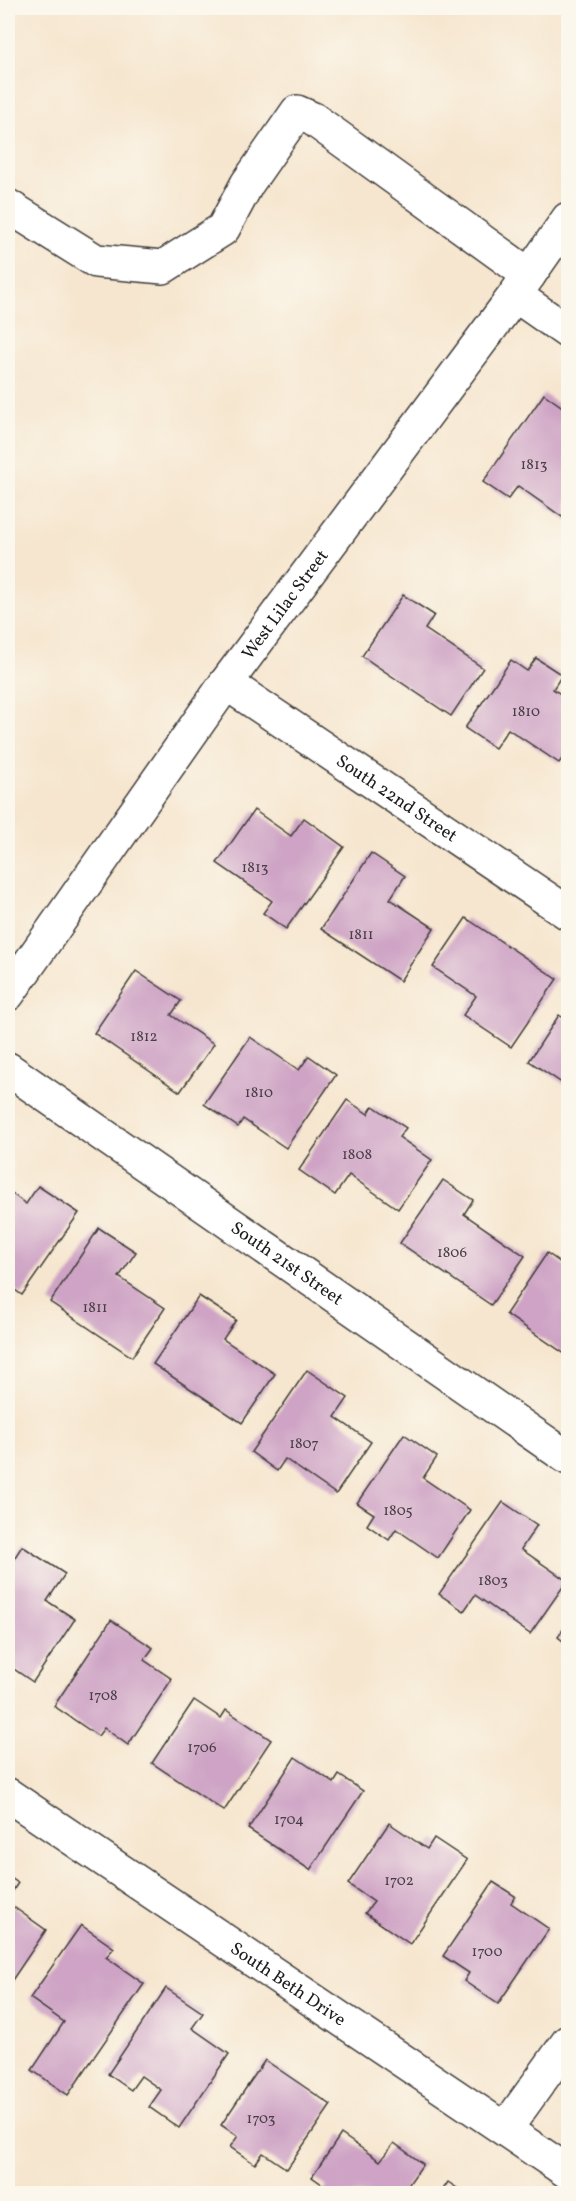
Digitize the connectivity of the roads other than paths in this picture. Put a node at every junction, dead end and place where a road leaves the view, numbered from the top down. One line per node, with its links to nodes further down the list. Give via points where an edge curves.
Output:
1 (8, 206): 3 (street, via 96,261 163,267 223,229 247,184 297,112 313,119)
2 (568, 219): 3 (street, West Lilac Street)
3 (522, 285): 4 (street); 5 (street, West Lilac Street)
4 (568, 332)
5 (226, 683): 6 (street, South 22nd Street); 7 (street, West Lilac Street)
6 (568, 913)
7 (8, 994)
8 (8, 1069): 9 (street, South 21st Street)
9 (568, 1458)
10 (8, 1795): 12 (street, South Beth Drive)
11 (568, 2042): 12 (street)
12 (506, 2128): 13 (street, South Beth Drive)
13 (568, 2172)

